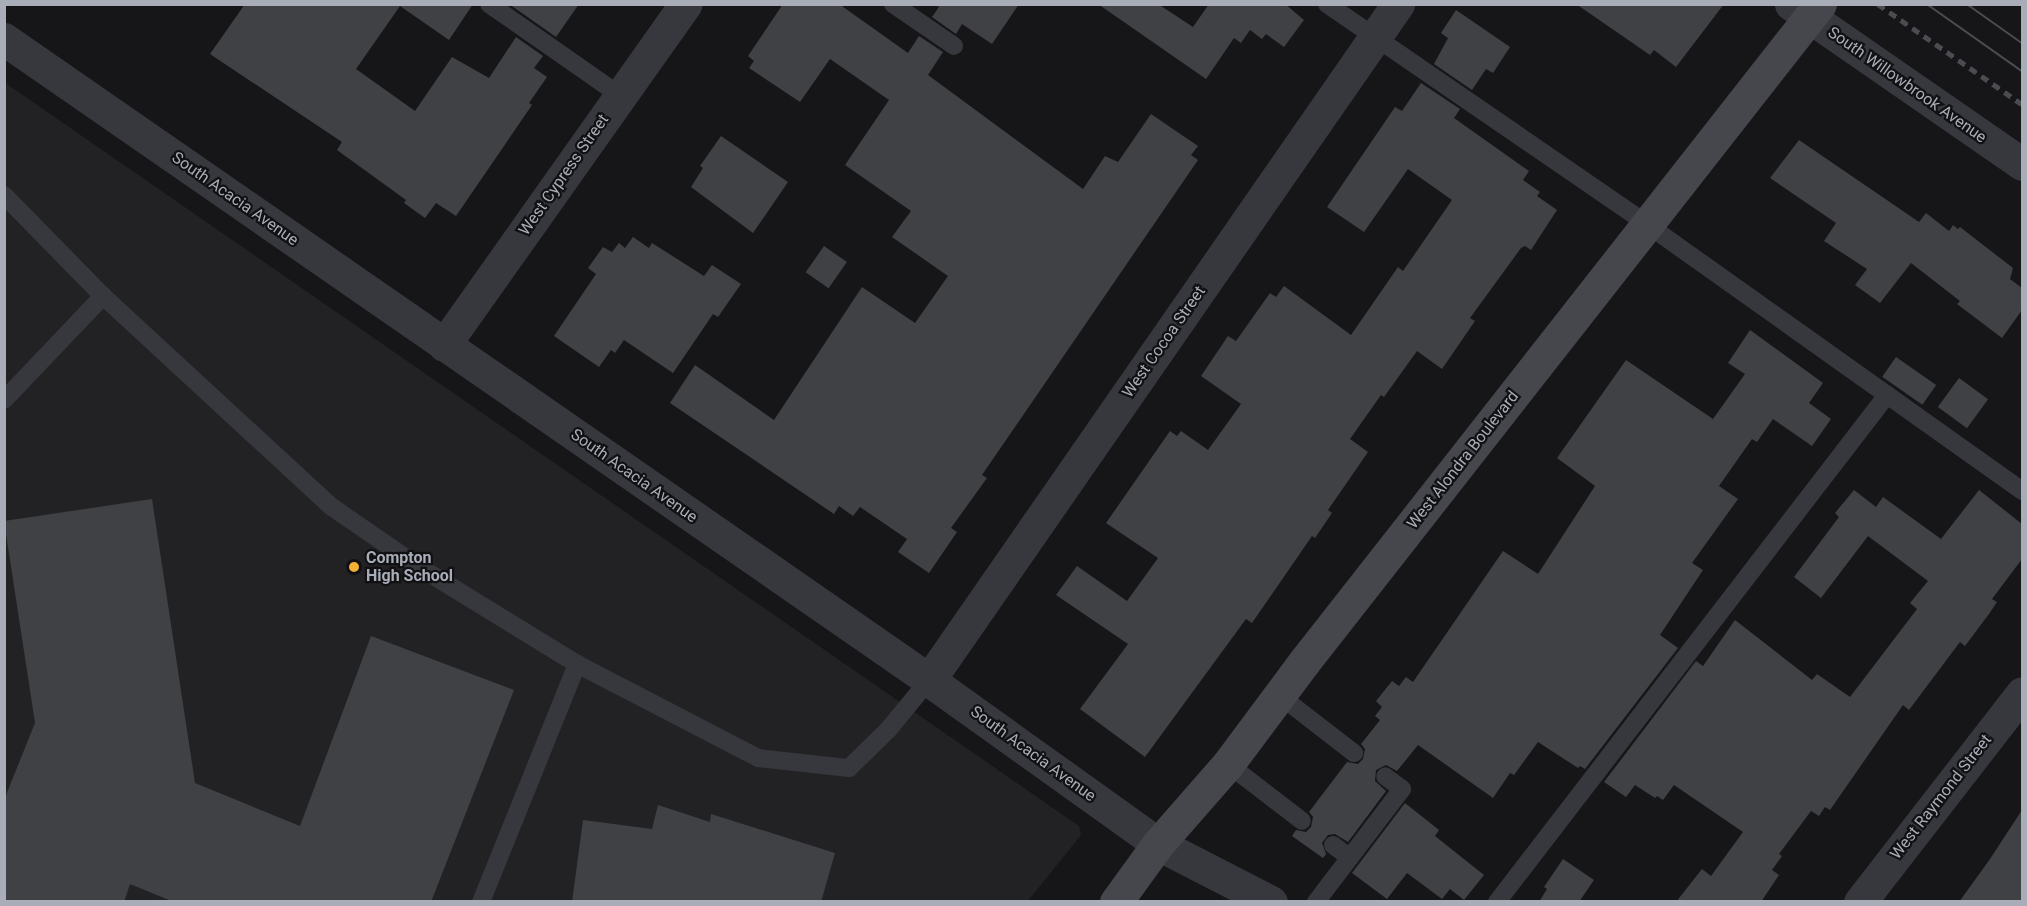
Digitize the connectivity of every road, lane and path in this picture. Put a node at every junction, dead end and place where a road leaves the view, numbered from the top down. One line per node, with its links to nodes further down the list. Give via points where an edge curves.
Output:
1 (489, 4): 10 (lane)
2 (685, 4): 10 (street, West Cypress Street)
3 (893, 4): 9 (lane)
4 (1327, 4): 7 (lane)
5 (1398, 4): 7 (street, West Cocoa Street)
6 (1807, 9): 11 (street, South Willowbrook Avenue); 13 (main road, West Alondra Boulevard)
7 (1374, 38): 13 (lane); 20 (street, West Cocoa Street)
8 (4, 39): 15 (street, South Acacia Avenue)
9 (954, 46)
10 (621, 96): 15 (street, West Cypress Street)
11 (2022, 164)
12 (4, 195): 14 (lane)
13 (1648, 225): 16 (lane); 22 (main road, West Alondra Boulevard)
14 (103, 296): 17 (lane); 19 (lane, via 332,507 416,566)
15 (444, 345): 20 (street, South Acacia Avenue)
16 (1887, 395): 18 (lane); 34 (lane)
17 (4, 400)
18 (2022, 491)
19 (577, 664): 20 (lane, via 758,758 849,768 888,730); 30 (lane)
20 (929, 680): 27 (street, South Acacia Avenue)
21 (2022, 693): 35 (street, West Raymond Street)
22 (1279, 695): 23 (lane); 24 (main road, West Alondra Boulevard)
23 (1354, 753)
24 (1228, 764): 26 (lane); 27 (main road, West Alondra Boulevard)
25 (1385, 776): 29 (lane, via 1402,789)
26 (1302, 821)
27 (1158, 844): 31 (main road, West Alondra Boulevard); 32 (street, South Acacia Avenue)
28 (1333, 845): 29 (lane)
29 (1350, 858): 33 (lane)
30 (481, 902)
31 (1116, 902)
32 (1271, 902)
33 (1316, 902)
34 (1497, 902)
35 (1860, 902)

